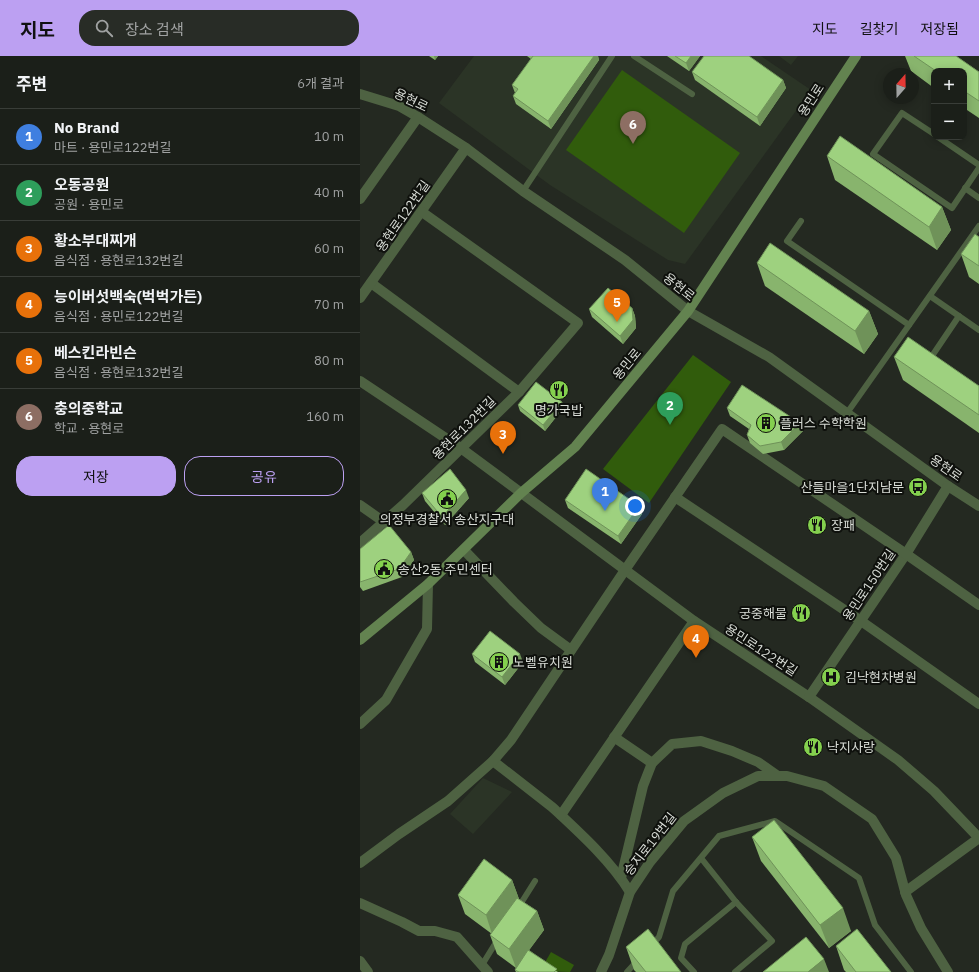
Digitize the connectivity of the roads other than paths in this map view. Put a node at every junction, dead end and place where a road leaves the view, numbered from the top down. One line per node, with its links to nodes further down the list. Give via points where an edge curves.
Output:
1 (612, 56): 12 (lane)
2 (634, 56): 5 (lane)
3 (856, 56): 21 (main road, 용민로)
4 (360, 94): 6 (street, 용현로, via 399,106)
5 (692, 94)
6 (418, 117): 9 (street, 용현로); 14 (street)
7 (931, 132): 11 (lane, via 902,113 873,154 952,208)
8 (942, 140): 10 (lane)
9 (466, 148): 12 (street, 용현로); 15 (street, 용현로122번길)
10 (979, 166): 11 (lane)
11 (965, 188): 13 (lane)
12 (523, 191): 21 (street, 용현로, via 625,260)
13 (979, 198)
14 (360, 200)
15 (422, 212): 18 (street, 용현로122번길); 31 (street, 용현로132번길, via 578,323)
16 (801, 221): 23 (lane, via 787,241)
17 (979, 226): 19 (lane)
18 (371, 283): 20 (street, 용현로122번길); 31 (street)
19 (930, 296): 22 (lane); 23 (lane)
20 (360, 298)
21 (688, 311): 32 (street, 용현로, via 769,357); 35 (main road, 용민로, via 575,447)
22 (959, 316): 24 (lane); 28 (lane)
23 (909, 325): 25 (lane)
24 (979, 330)
25 (902, 335): 26 (lane); 32 (lane)
26 (908, 339)
27 (926, 352): 28 (lane)
28 (932, 356): 29 (lane)
29 (938, 360)
30 (360, 381): 33 (street, 용민로122번길)
31 (519, 392): 33 (street, 용현로132번길)
32 (847, 413): 34 (street, 용현로)
33 (462, 449): 35 (street, 용민로122번길); 39 (street, 용현로132번길)
34 (948, 486): 38 (street, 용현로); 42 (street, 용민로150번길)
35 (521, 493): 41 (main road, 용민로); 43 (street, 용민로122번길)
36 (675, 497): 42 (street, via 722,429); 43 (street); 47 (street)
37 (360, 505): 39 (street)
38 (979, 506)
39 (384, 522): 40 (street, 용현로132번길)
40 (360, 543)
41 (464, 550): 44 (main road, 용민로); 49 (street, via 541,628)
42 (906, 554): 45 (street); 47 (street, 용민로150번길)
43 (625, 570): 46 (street, 용민로122번길); 49 (street)
44 (428, 584): 48 (main road, 용민로); 52 (street, via 427,629 386,700)
45 (979, 605)
46 (694, 621): 50 (street, 용민로122번길); 53 (street)
47 (861, 621): 50 (street, 용민로150번길); 51 (street)
48 (360, 640)
49 (571, 650): 54 (street, via 511,740)
50 (809, 697): 58 (street, 용민로122번길, via 898,760 934,791)
51 (979, 704)
52 (360, 724)
53 (614, 738): 55 (street); 57 (street)
54 (493, 761): 57 (street); 60 (street, via 448,801)
55 (652, 763): 56 (street, via 672,744 701,741 745,756); 61 (street, via 643,786)
56 (778, 776): 63 (street, 승지로19번길, via 758,776 723,793 684,821 650,862); 64 (street, 승지로19번길, via 788,776 824,786 872,819 896,858)
57 (561, 815): 61 (street)
58 (979, 838): 64 (street)
59 (701, 858): 65 (lane); 69 (lane, via 673,891 659,936); 78 (lane, via 719,836 775,821 859,878 875,926)
60 (360, 864)
61 (621, 878): 63 (street)
62 (535, 881): 67 (lane)
63 (630, 892): 74 (street, 승지로19번길, via 612,948)
64 (905, 892): 79 (street, 승지로19번길, via 921,928)
65 (736, 902): 76 (lane, via 685,944 682,958); 77 (lane, via 772,941)
66 (360, 903): 72 (street, via 419,931 457,937)
67 (514, 914)
68 (502, 933): 72 (lane)
69 (649, 948)
70 (643, 954): 75 (lane)
71 (360, 961): 73 (street)
72 (485, 969)
73 (368, 972)
74 (601, 972)
75 (627, 972)
76 (694, 972)
77 (735, 972)
78 (911, 972)
79 (948, 972)

